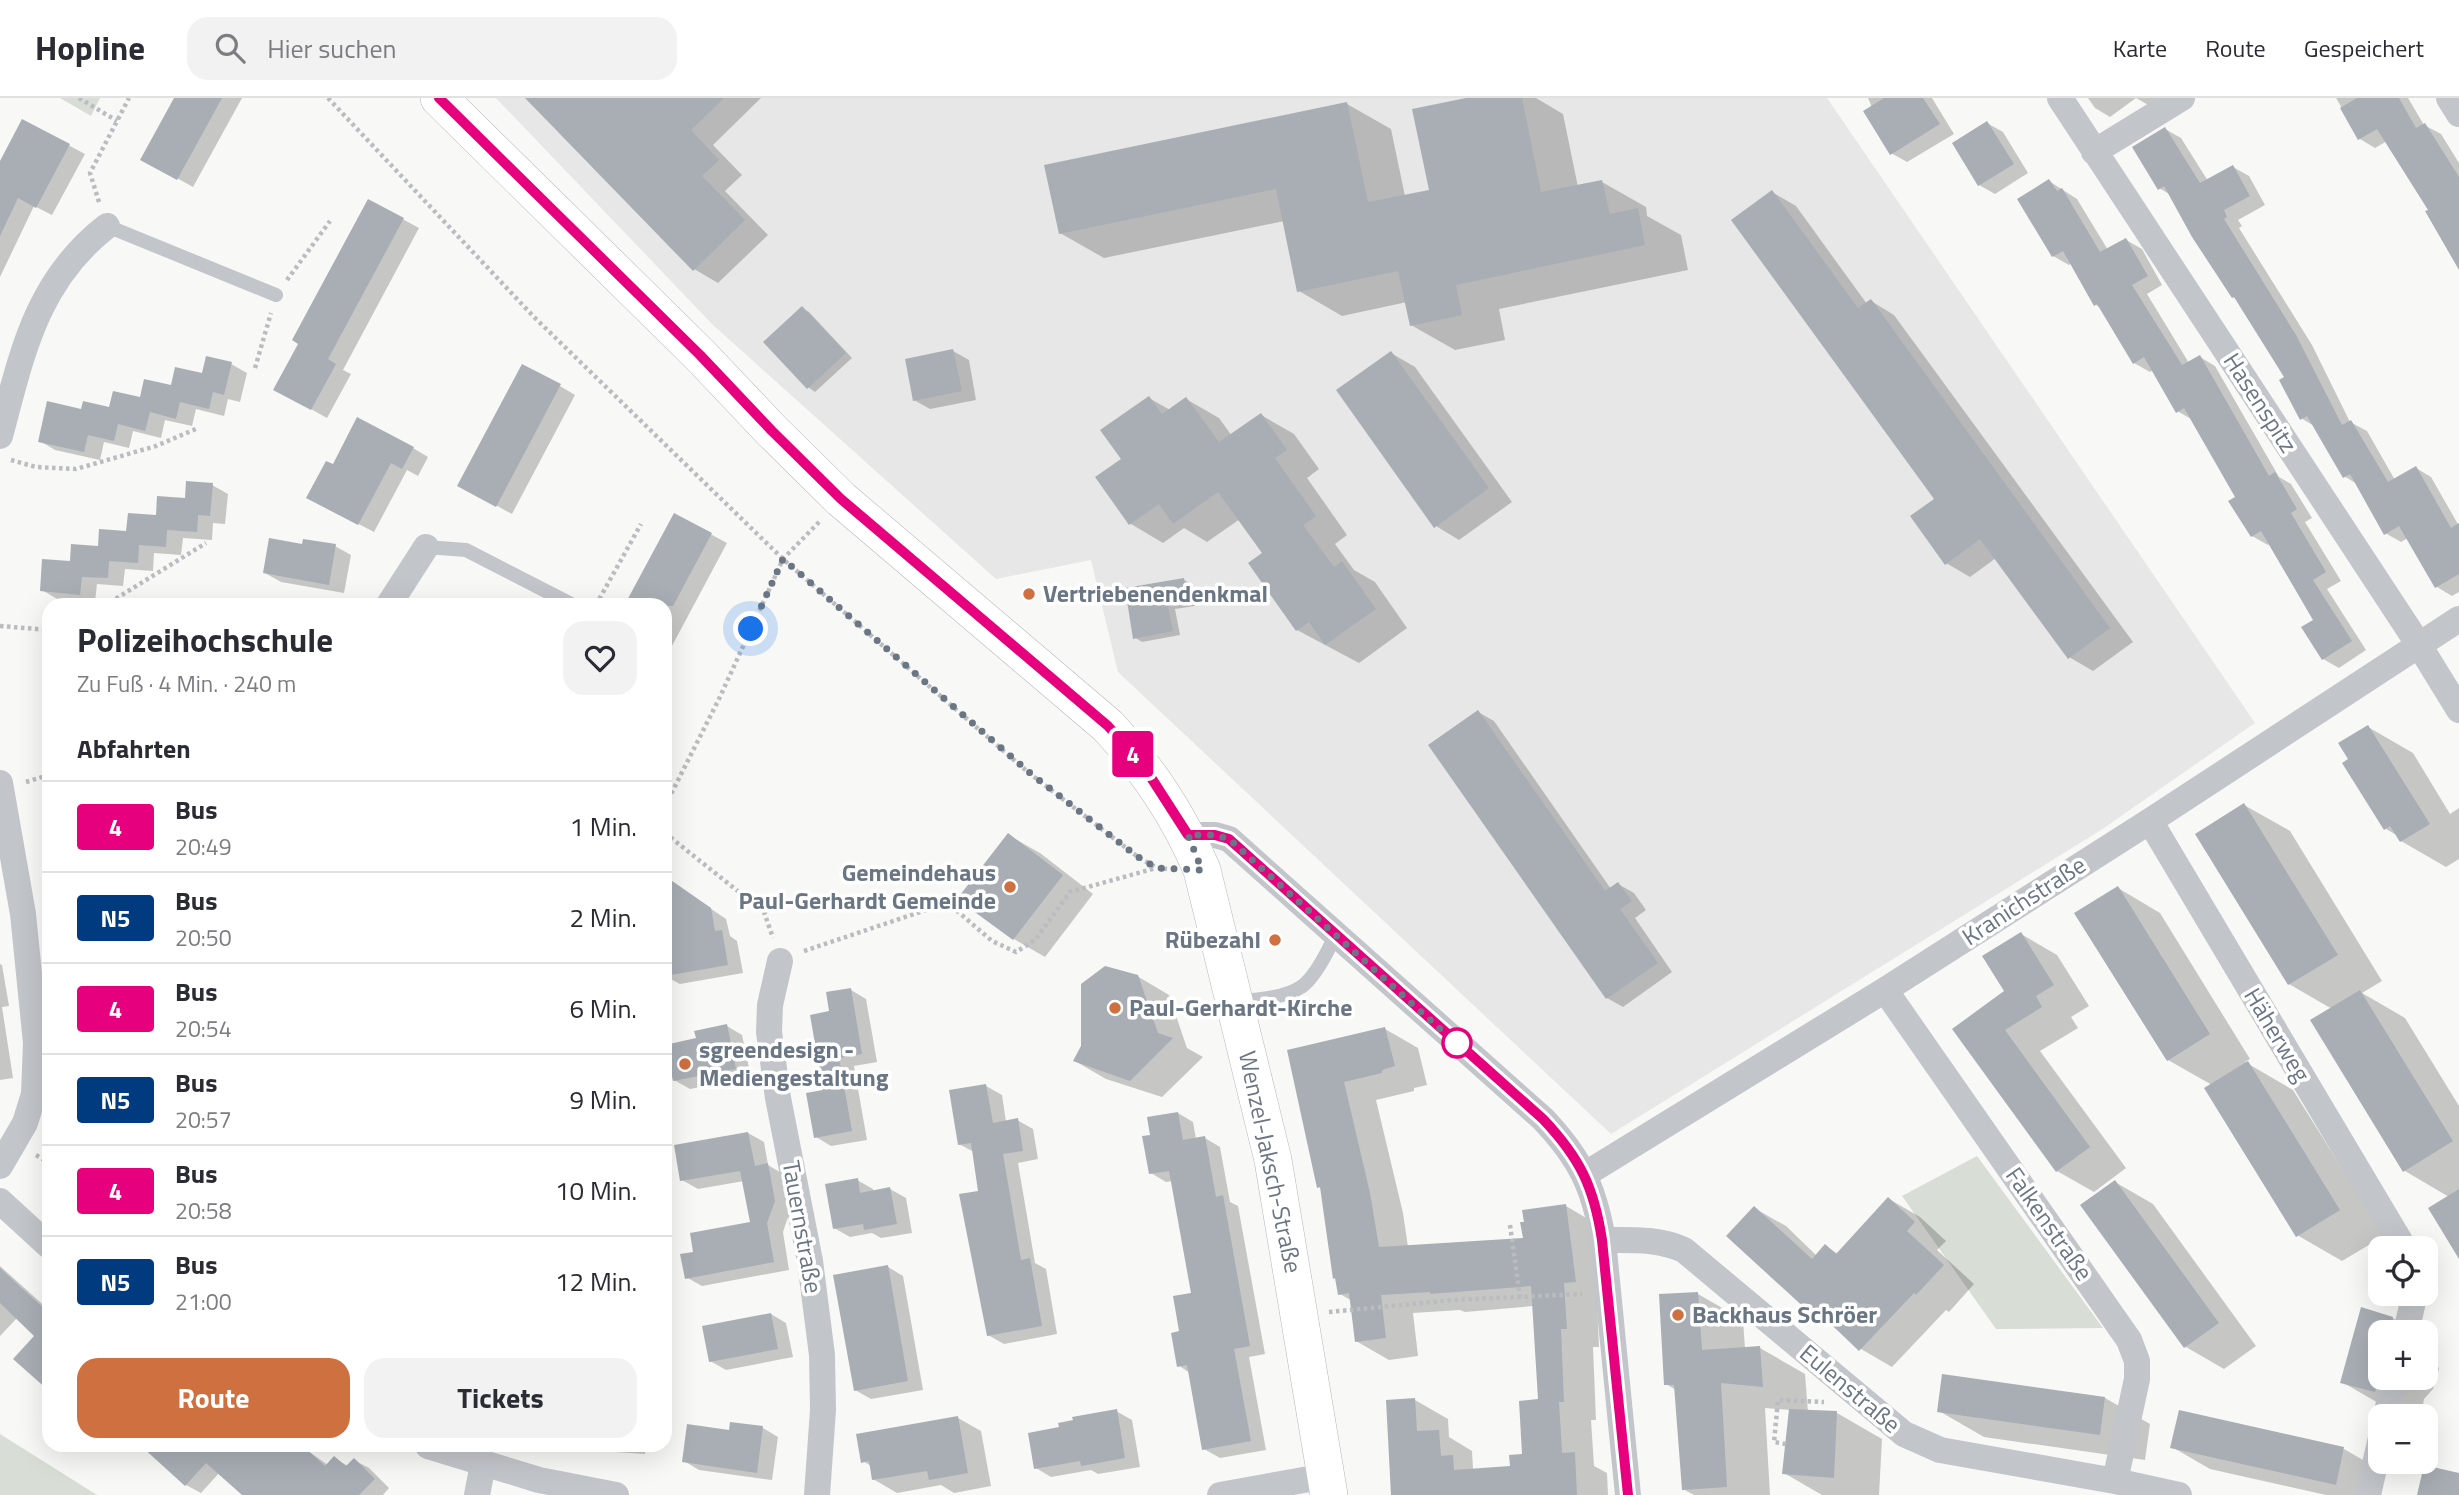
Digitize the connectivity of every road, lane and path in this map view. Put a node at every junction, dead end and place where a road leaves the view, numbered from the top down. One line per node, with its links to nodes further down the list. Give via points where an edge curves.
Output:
1 (79, 98): 9 (path)
2 (129, 98): 9 (path)
3 (328, 98): 20 (path, via 534,317)
4 (439, 98): 16 (street, Wenzel-Jaksch-Straße)
5 (2060, 98): 10 (street, Hasenspitz)
6 (2182, 98): 10 (street)
7 (2449, 98): 8 (street)
8 (2459, 114)
9 (117, 121): 11 (path, via 90,173)
10 (2094, 152): 28 (street, Hasenspitz)
11 (107, 226): 12 (lane); 14 (street, via 76,253 53,283 32,328)
12 (276, 295)
13 (198, 428): 15 (path, via 156,446 76,469 36,467)
14 (0, 436)
15 (0, 457)
16 (841, 499): 20 (path); 33 (street, Wenzel-Jaksch-Straße, via 1108,726 1143,765)
17 (641, 524): 24 (path)
18 (206, 543): 21 (path)
19 (426, 548): 22 (street); 23 (lane, via 466,550)
20 (783, 559): 31 (path); 35 (path, via 1030,773)
21 (117, 598)
22 (393, 598)
23 (559, 598)
24 (599, 598)
25 (2459, 619): 28 (street, Kranichstraße)
26 (0, 626): 27 (path)
27 (42, 629)
28 (2419, 645): 29 (street, Hasenspitz); 32 (street, Kranichstraße)
29 (2459, 710)
30 (0, 783): 41 (street, via 25,924 36,1042 34,1094 25,1123)
31 (672, 792)
32 (2150, 821): 39 (street, Kranichstraße); 45 (street, Häherweg)
33 (1188, 835): 36 (street, Wenzel-Jaksch-Straße); 37 (street, via 1229,839)
34 (672, 839): 38 (path, via 764,912)
35 (1157, 868): 36 (path); 38 (path, via 1070,892 1035,940 1016,952 992,941 957,910 941,905)
36 (1202, 870): 40 (street, Wenzel-Jaksch-Straße)
37 (1335, 936): 40 (lane, via 1325,959 1302,987 1271,998); 42 (street, via 1543,1119 1568,1146)
38 (780, 961): 60 (street, Tauernstraße, via 769,1032 822,1355)
39 (1885, 990): 42 (street, Kranichstraße); 56 (street, Falkenstraße, via 2129,1340 2137,1361 2137,1379)
40 (1236, 1002): 50 (street, Wenzel-Jaksch-Straße, via 1278,1182)
41 (0, 1166)
42 (1584, 1175): 47 (street, via 1597,1204)
43 (0, 1201): 46 (street)
44 (1510, 1225): 49 (path)
45 (2397, 1236)
46 (42, 1240)
47 (1602, 1240): 48 (street); 51 (street, Eulenstraße, via 1645,1240 1684,1250)
48 (1608, 1293): 49 (path); 62 (street)
49 (1520, 1297): 50 (path)
50 (1300, 1315): 57 (street, Wenzel-Jaksch-Straße)
51 (1846, 1385): 52 (path, via 1828,1402 1777,1400 1774,1442); 56 (street, Eulenstraße, via 1903,1434 1940,1450)
52 (1786, 1444)
53 (446, 1452): 54 (street)
54 (483, 1464): 58 (street); 59 (street)
55 (2373, 1474): 64 (street)
56 (2115, 1481): 63 (street, Eulenstraße)
57 (1328, 1485): 61 (street)
58 (477, 1495)
59 (616, 1495)
60 (817, 1495)
61 (1220, 1495)
62 (1628, 1495)
63 (2179, 1495)
64 (2368, 1495)

